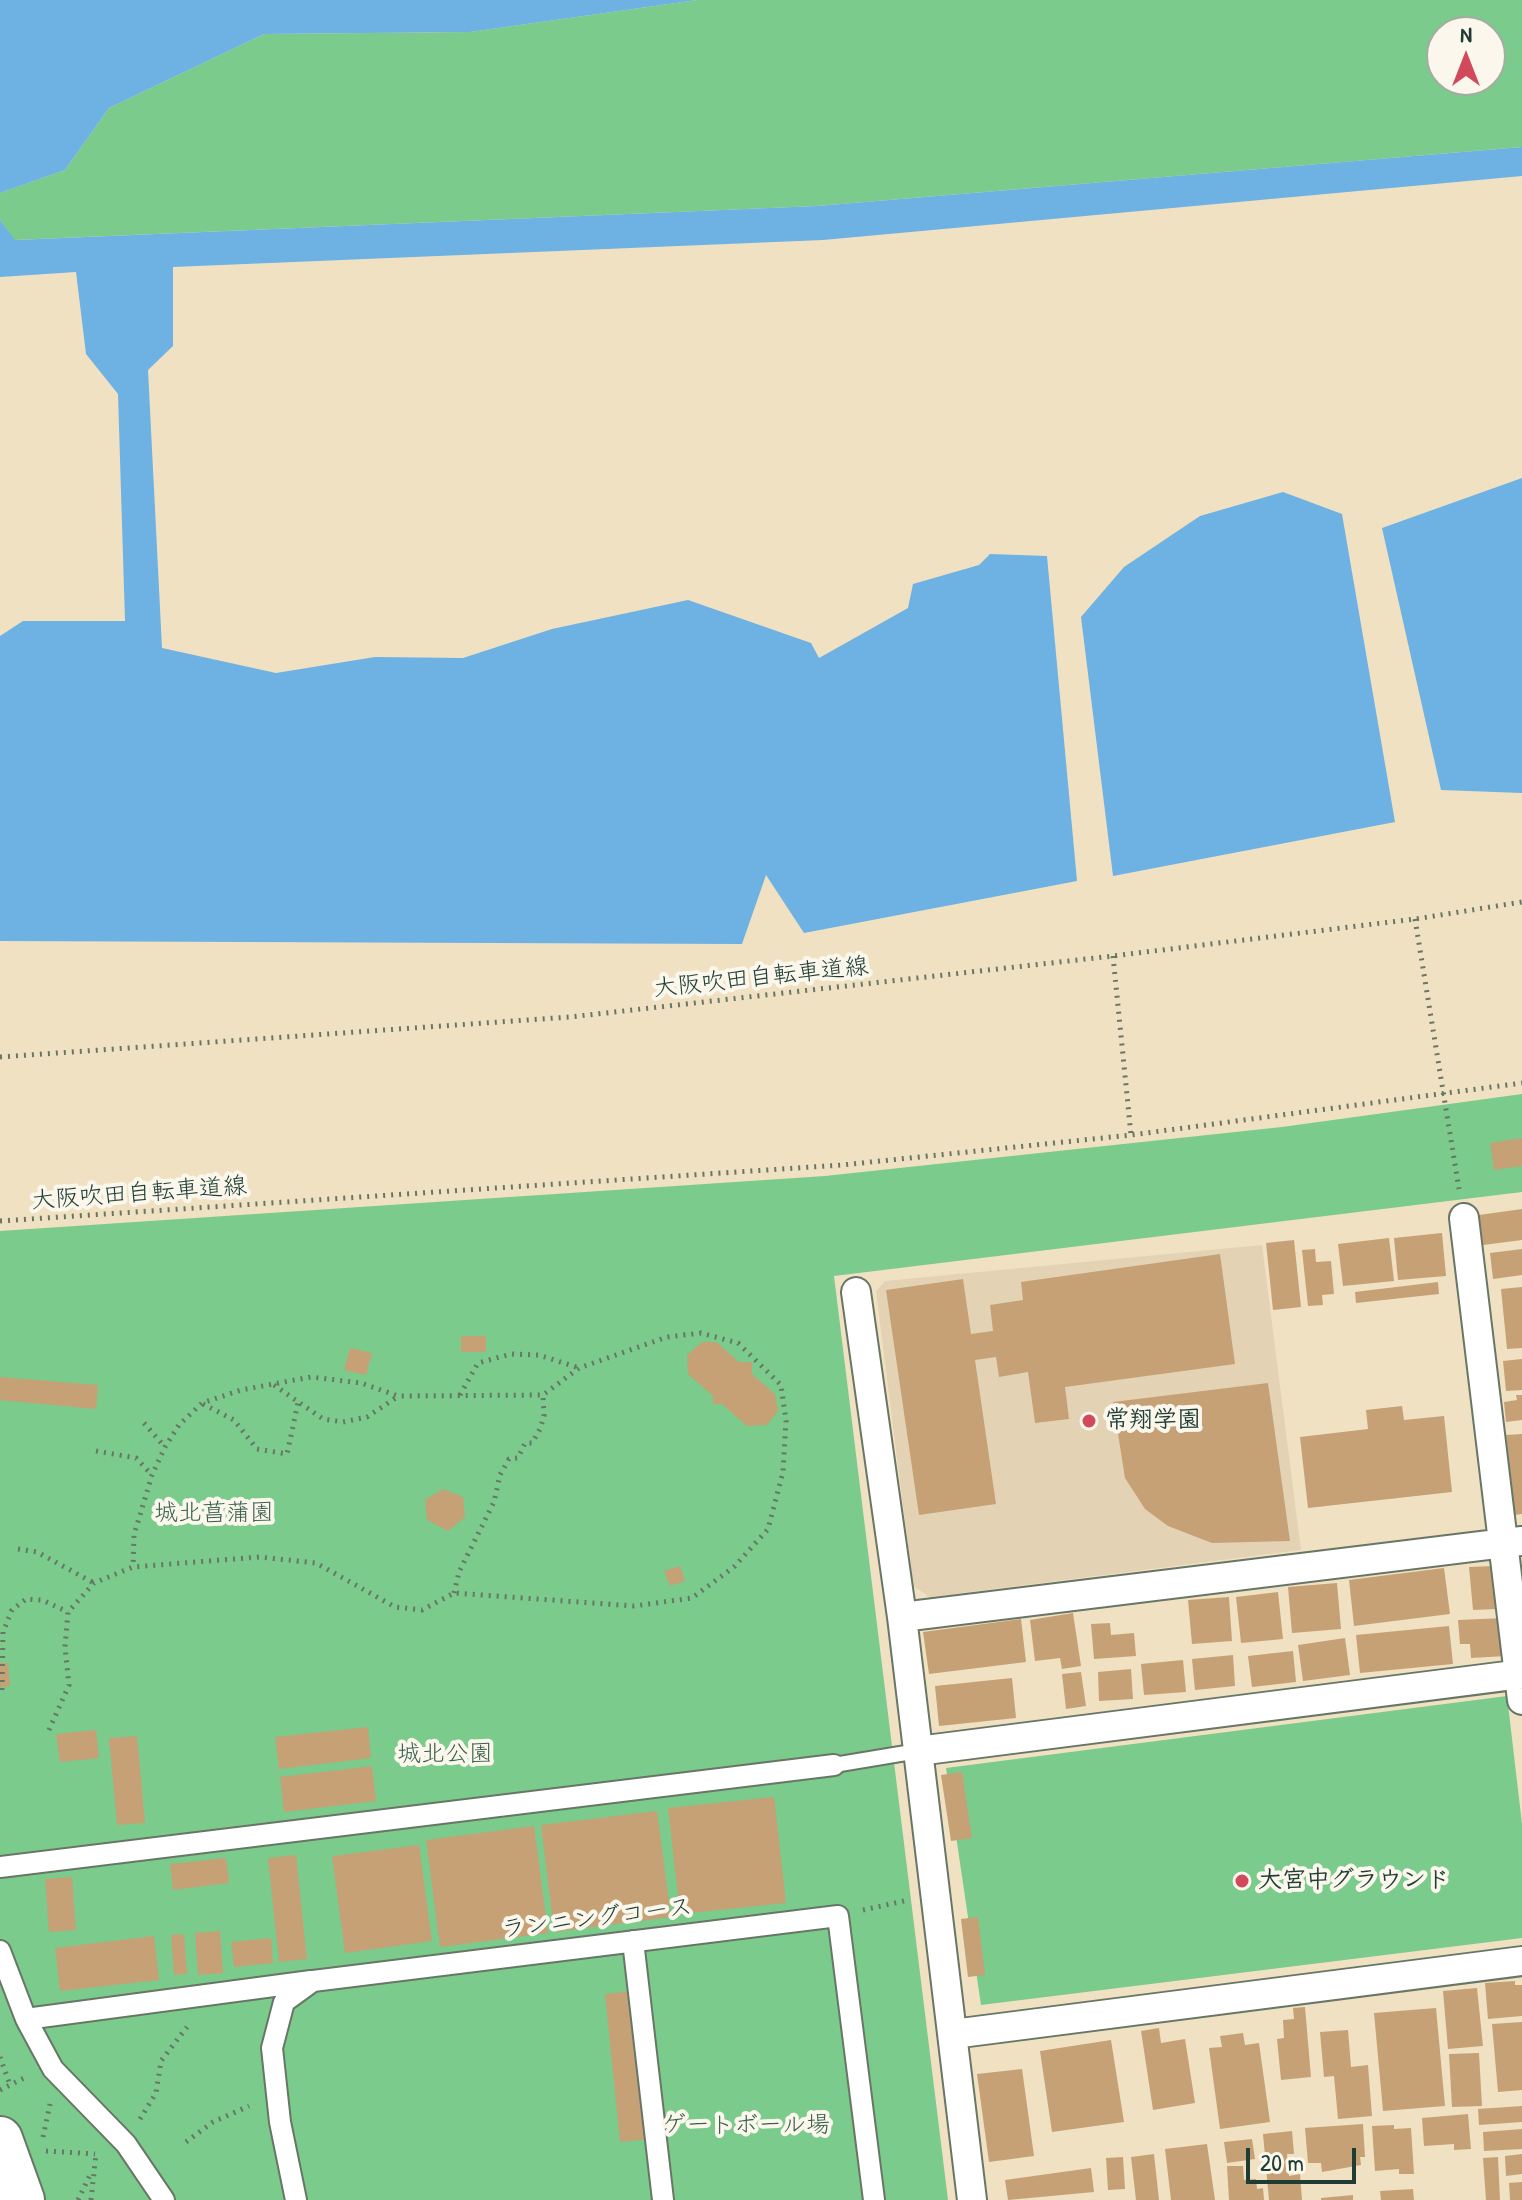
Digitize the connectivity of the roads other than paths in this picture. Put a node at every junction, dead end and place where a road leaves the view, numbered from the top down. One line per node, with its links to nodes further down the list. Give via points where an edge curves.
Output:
1 (1464, 1218): 3 (street)
2 (856, 1292): 4 (street)
3 (1513, 1542): 4 (street); 5 (street)
4 (902, 1617): 6 (street)
5 (1521, 1683): 6 (street)
6 (918, 1751): 7 (lane); 14 (street)
7 (834, 1765): 8 (street)
8 (0, 1867)
9 (633, 1941): 12 (street, ランニングコース); 19 (street); 20 (street, ランニングコース, via 838,1916)
10 (0, 1951): 13 (street)
11 (1522, 1961): 14 (street)
12 (313, 1981): 13 (street, ランニングコース); 18 (street, via 284,2002 272,2048)
13 (26, 2019): 17 (street, via 53,2069 121,2139)
14 (953, 2034): 21 (street)
15 (0, 2139): 16 (main road)
16 (22, 2200)
17 (164, 2200)
18 (296, 2200)
19 (663, 2200)
20 (874, 2200)
21 (972, 2200)

